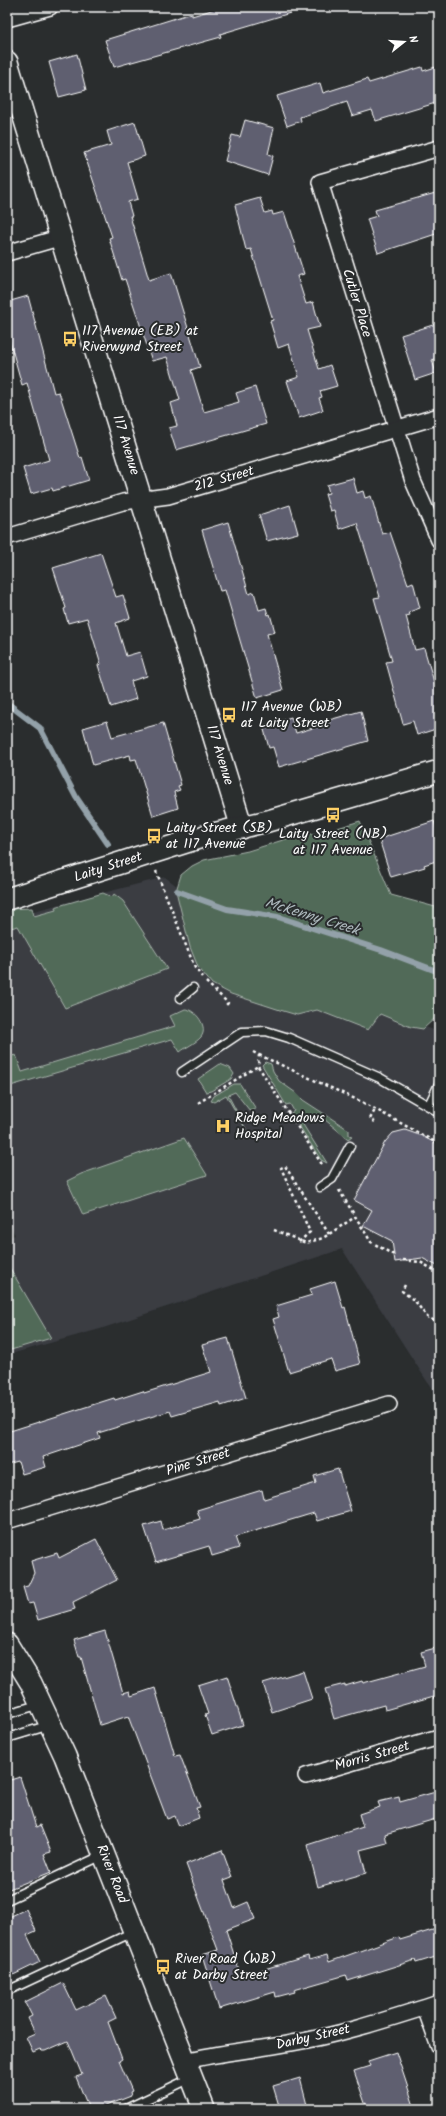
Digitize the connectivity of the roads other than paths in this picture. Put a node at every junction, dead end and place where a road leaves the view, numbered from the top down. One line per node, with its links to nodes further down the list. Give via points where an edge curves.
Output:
1 (50, 7): 2 (street)
2 (7, 20)
3 (7, 62): 5 (street, 117 Avenue)
4 (439, 148): 8 (street, Cutler Place, via 320,182)
5 (62, 237): 6 (street); 9 (street, 117 Avenue)
6 (7, 253)
7 (439, 416): 8 (street, 212 Street)
8 (396, 429): 9 (street, 212 Street, via 168,496); 11 (street, Cutler Place, via 413,481)
9 (143, 500): 10 (street, 212 Street, via 123,502); 13 (street, 117 Avenue)
10 (7, 537)
11 (439, 540)
12 (439, 770): 13 (street, Laity Street)
13 (242, 828): 14 (street, Laity Street, via 205,836)
14 (7, 899)
15 (193, 988): 16 (lane)
16 (181, 998)
17 (182, 1072): 19 (lane, via 242,1032 266,1031 289,1038 367,1072)
18 (439, 1084): 19 (lane)
19 (429, 1105): 20 (lane)
20 (439, 1112)
21 (350, 1146): 22 (lane, via 332,1179)
22 (320, 1187)
23 (389, 1404): 24 (street, Pine Street)
24 (7, 1521)
25 (7, 1644): 26 (street, River Road)
26 (42, 1704): 27 (lane); 28 (street, River Road)
27 (7, 1714)
28 (51, 1725): 30 (lane); 32 (street, River Road)
29 (439, 1737): 31 (street, Morris Street)
30 (7, 1738)
31 (306, 1776)
32 (104, 1854): 33 (lane); 34 (street, River Road)
33 (7, 1900)
34 (134, 1931): 35 (lane); 38 (street, River Road)
35 (7, 1990)
36 (432, 2005): 37 (street); 38 (street, Darby Street, via 322,2037 210,2055)
37 (439, 2047)
38 (189, 2069): 39 (lane); 40 (street, River Road)
39 (126, 2109)
40 (204, 2109)

